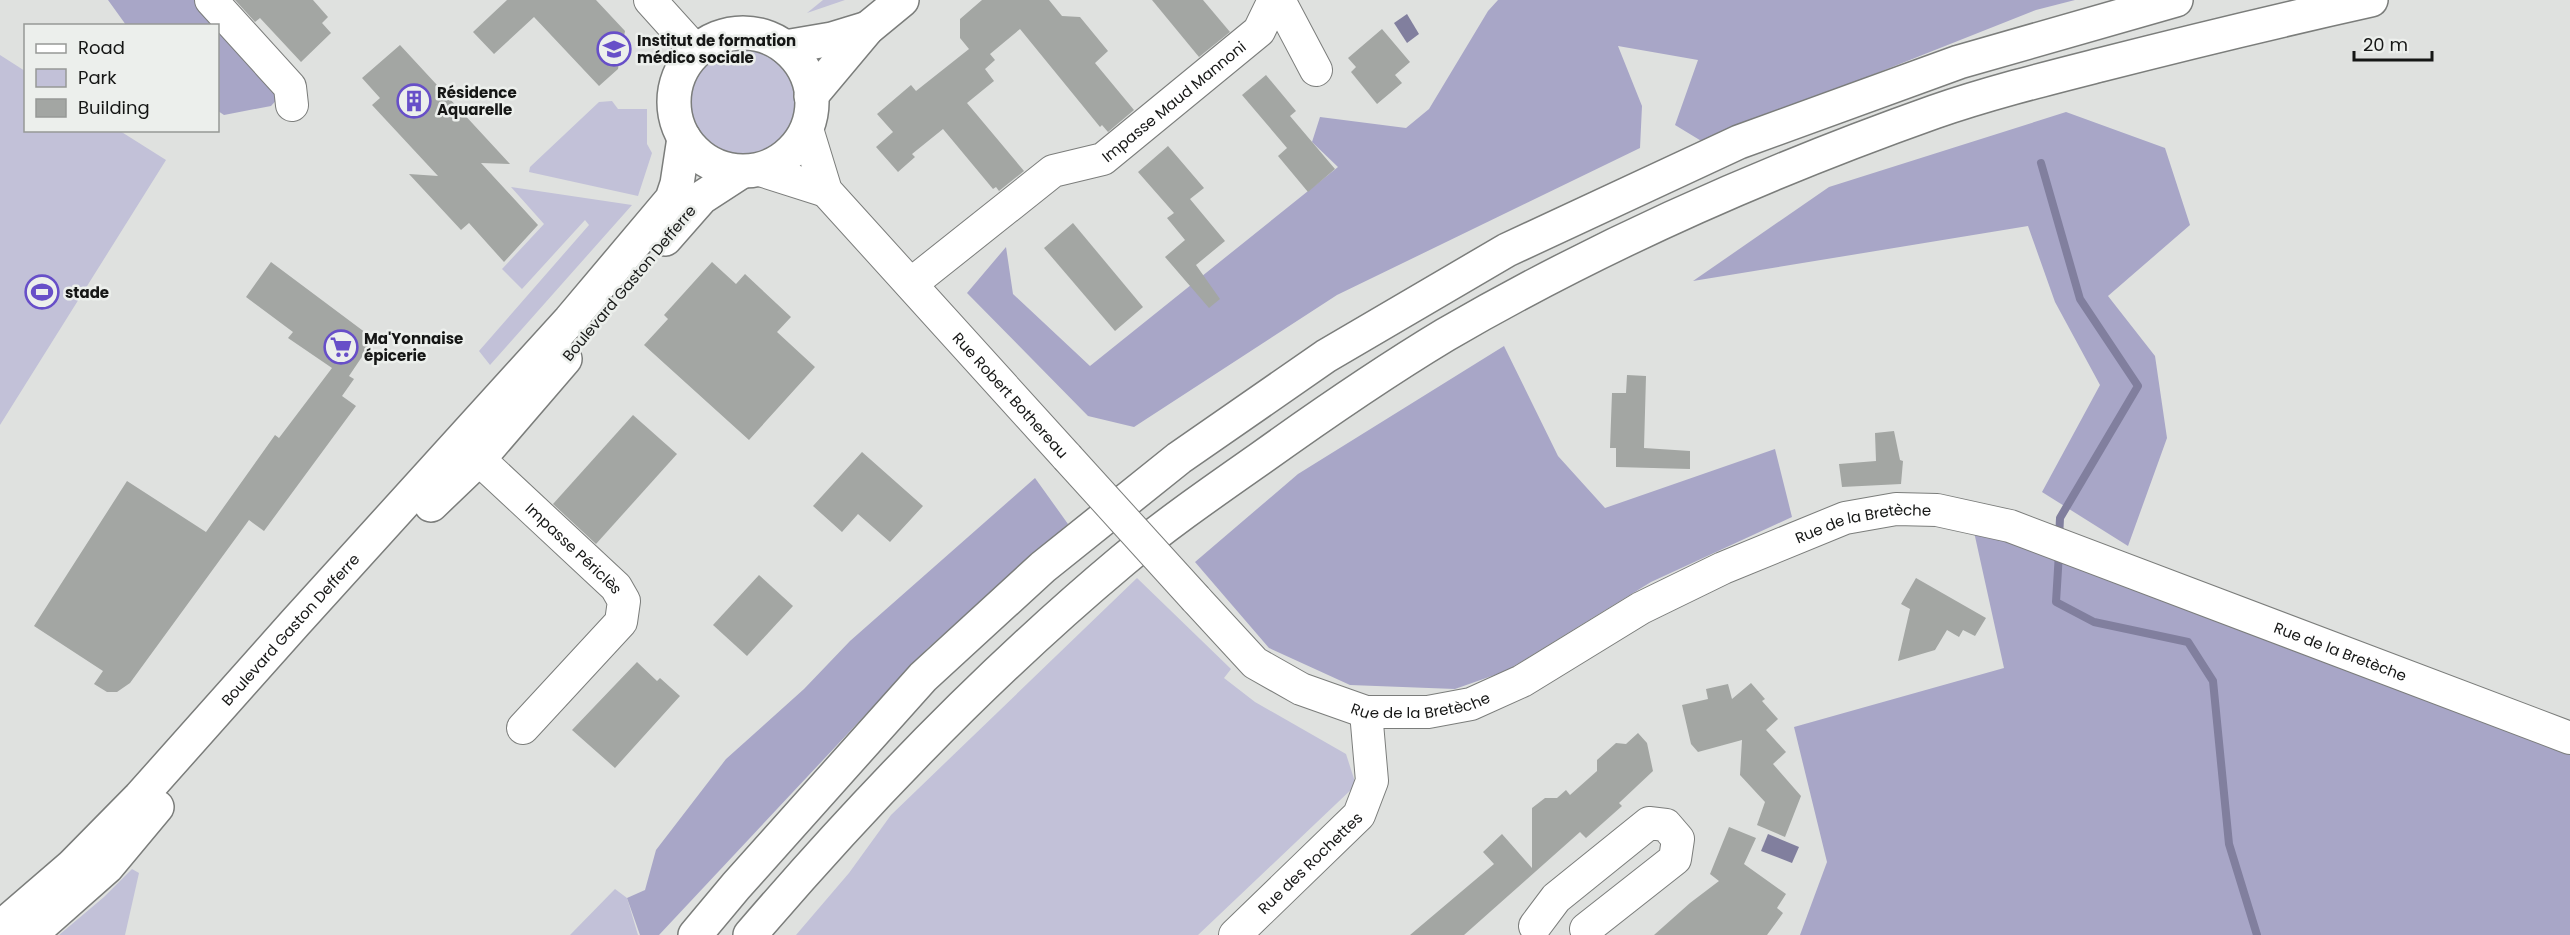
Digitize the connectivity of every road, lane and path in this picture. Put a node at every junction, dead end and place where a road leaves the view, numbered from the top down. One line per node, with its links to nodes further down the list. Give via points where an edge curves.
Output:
1 (211, 0): 13 (street, via 290,87)
2 (650, 0): 10 (street)
3 (903, 0): 8 (main road)
4 (1274, 0): 18 (street, Impasse Maud Mannoni, via 1259,31 1103,159 1053,171)
5 (1279, 0): 11 (street)
6 (2176, 0): 29 (main road, via 1959,62 1739,142 1507,250 1326,356 1179,458 1000,606 923,677)
7 (2372, 0): 30 (main road, via 2003,90 1936,112 1753,182 1574,265 1445,336 1348,396 1125,559 936,729)
8 (868, 28): 9 (main road); 12 (main road)
9 (784, 47): 10 (main road, via 748,33 712,41); 12 (main road, via 802,67)
10 (696, 51): 15 (main road, via 682,70 675,93 675,116)
11 (1316, 70)
12 (812, 96): 14 (main road)
13 (292, 105)
14 (807, 129): 16 (main road, via 779,161); 17 (street, Rue Robert Bothereau)
15 (684, 138): 16 (main road, via 708,162 724,169); 19 (main road, Boulevard Gaston Defferre, via 672,199)
16 (750, 170): 17 (street); 20 (main road, Boulevard Gaston Defferre, via 701,198 690,209)
17 (826, 191): 18 (street, Rue Robert Bothereau)
18 (910, 284): 21 (street, Rue Robert Bothereau, bridge)
19 (570, 320): 20 (street, Boulevard Gaston Defferre, via 551,358 469,450); 25 (main road, Boulevard Gaston Defferre, via 140,798 72,866)
20 (478, 459): 23 (street, Impasse Périclès, via 616,587 624,601 621,622); 28 (main road, Boulevard Gaston Defferre, via 332,603 216,731 107,867)
21 (1196, 599): 22 (street, Rue de la Bretèche, via 1255,663 1301,689)
22 (1366, 711): 24 (street, Rue de la Bretèche, via 1428,712 1471,704 1522,681 1651,603 1723,568 1845,518 1896,509 1937,510 2010,526); 31 (street, Rue des Rochettes, via 1372,781 1359,815)
23 (523, 728)
24 (2570, 738)
25 (0, 928)
26 (1530, 930): 27 (street, via 1564,922); 27 (street, via 1556,898 1649,823 1666,825 1678,839 1675,859)
27 (1589, 932)
28 (30, 935)
29 (695, 935)
30 (750, 935)
31 (1235, 935)

